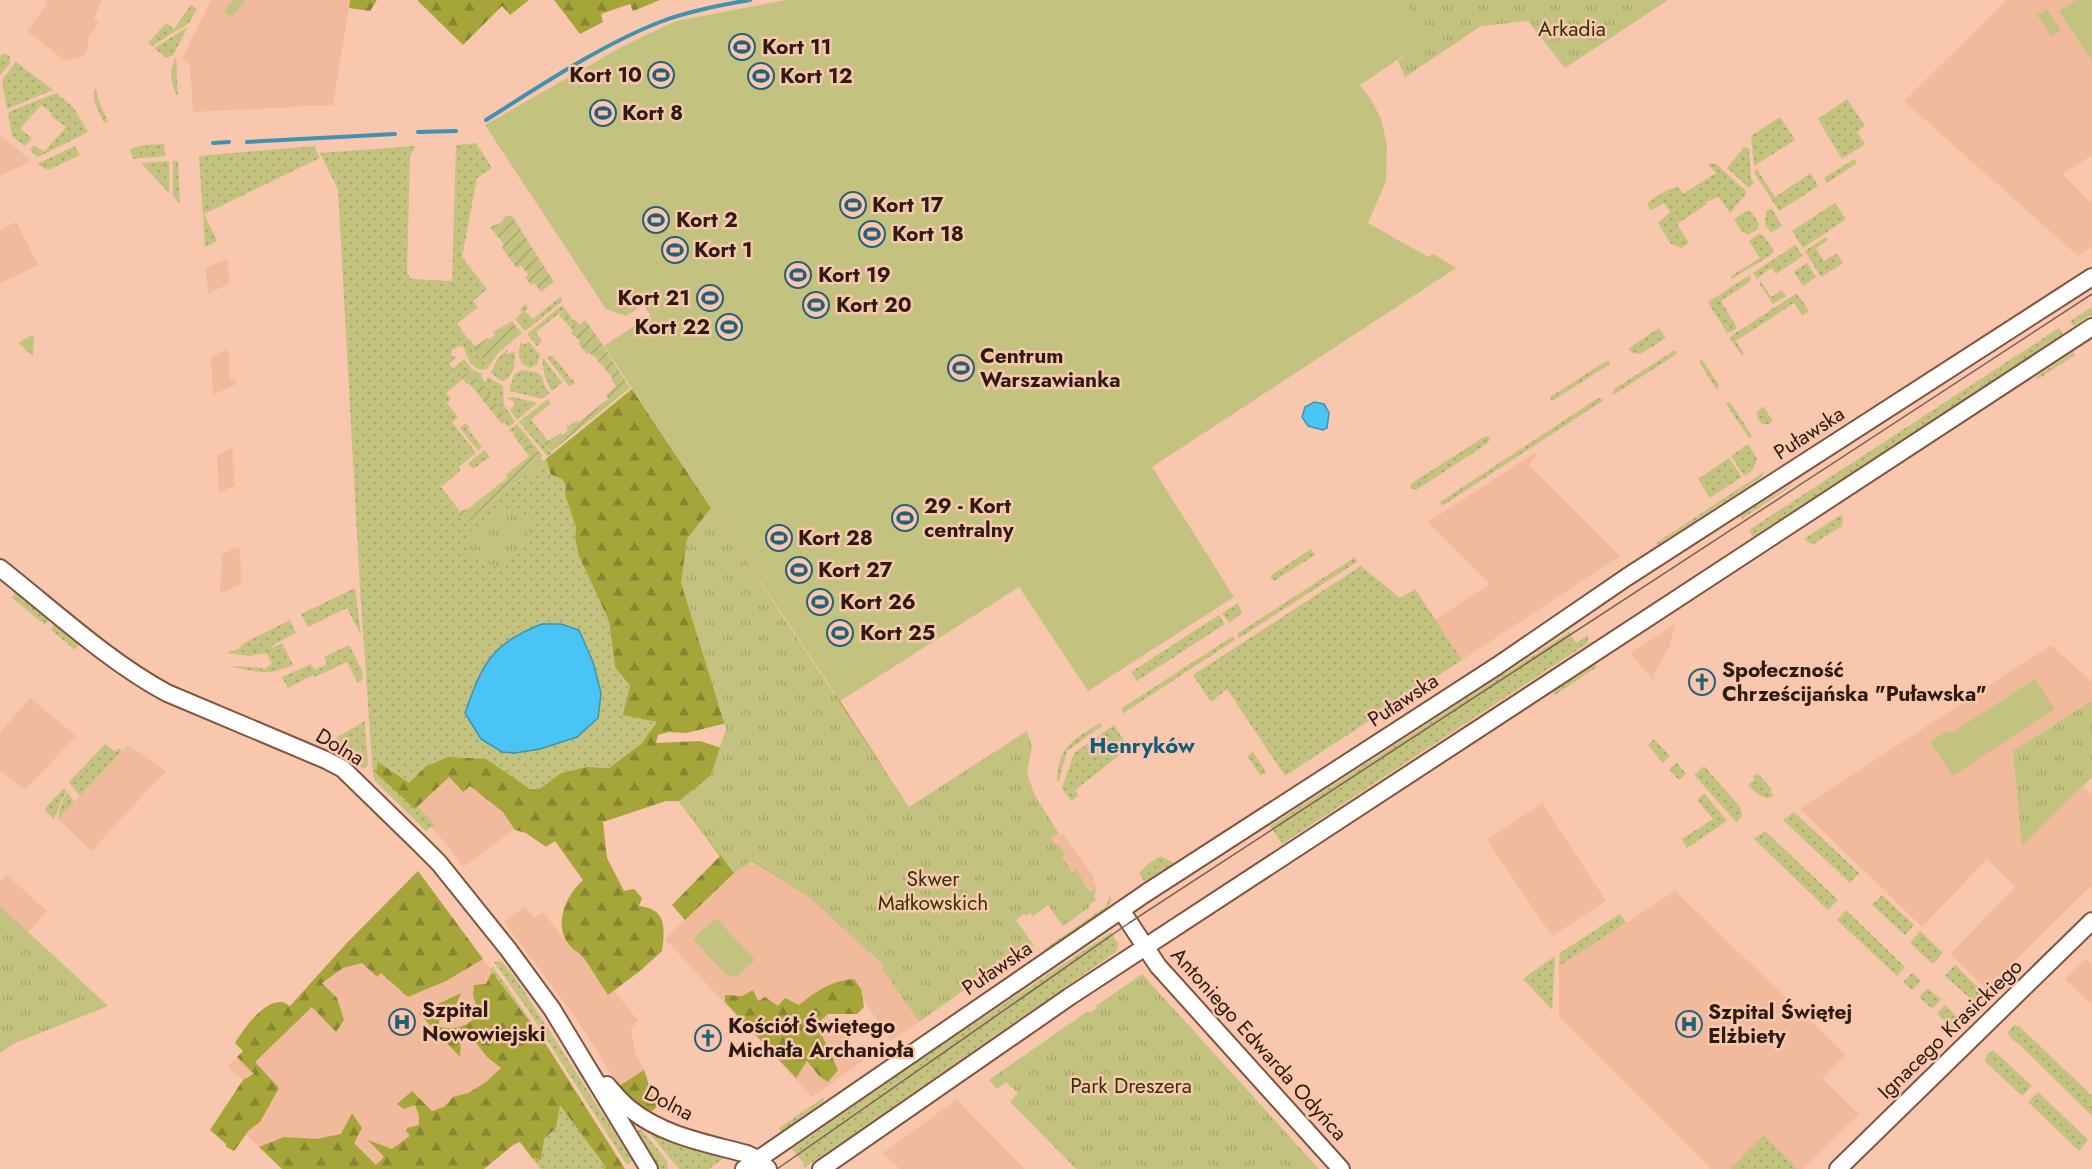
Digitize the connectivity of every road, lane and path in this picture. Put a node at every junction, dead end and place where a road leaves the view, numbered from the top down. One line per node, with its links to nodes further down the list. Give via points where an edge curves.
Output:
1 (2092, 277): 4 (main road, Puławska)
2 (2092, 327): 6 (main road)
3 (0, 568): 7 (main road, Dolna, via 148,683 343,770 452,879 532,979)
4 (1121, 910): 6 (main road, Antoniego Edwarda Odyńca); 8 (main road, Puławska)
5 (2092, 921): 13 (main road, Ignacego Krasickiego)
6 (1144, 947): 11 (main road); 12 (main road, Antoniego Edwarda Odyńca)
7 (581, 1055): 8 (main road, Dolna, via 628,1108 652,1124); 9 (main road, Dolna)
8 (763, 1164): 10 (main road, Puławska)
9 (649, 1169)
10 (744, 1169)
11 (821, 1169)
12 (1341, 1169)
13 (1838, 1169)

